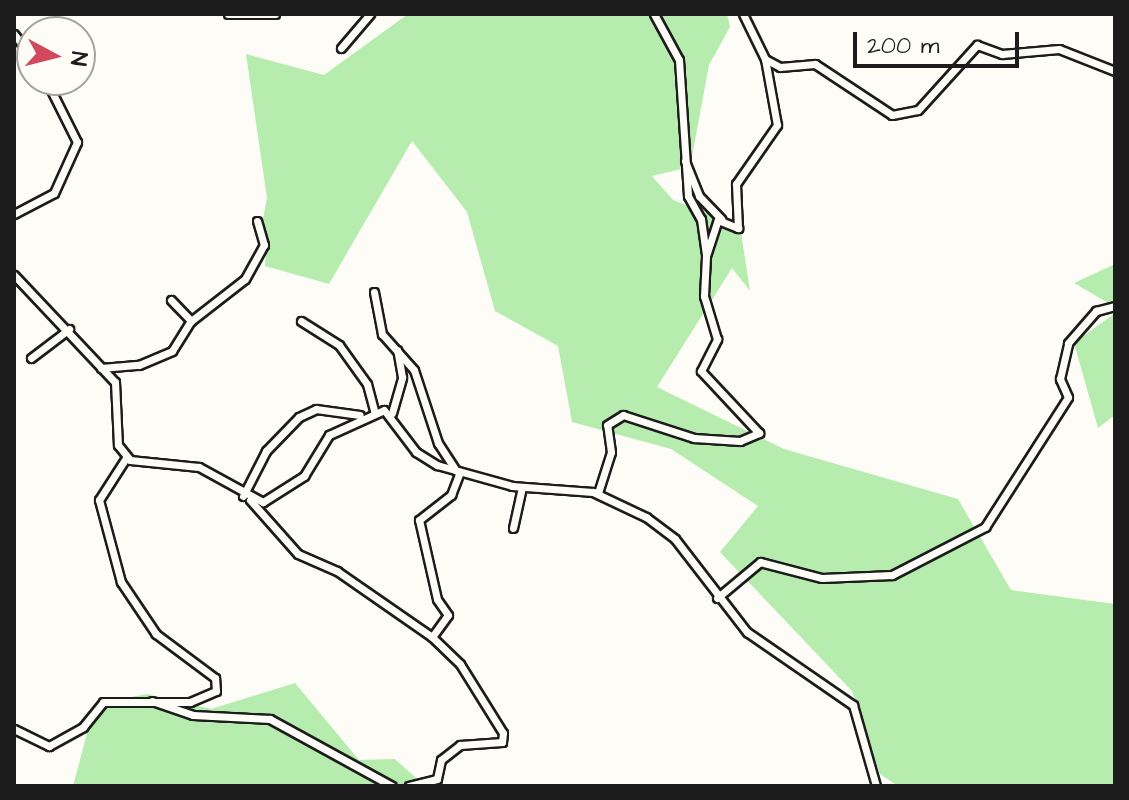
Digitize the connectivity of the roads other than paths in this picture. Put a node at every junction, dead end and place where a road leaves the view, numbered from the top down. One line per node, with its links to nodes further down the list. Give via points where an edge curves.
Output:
1 (228, 14): 2 (street)
2 (275, 14)
3 (370, 14): 6 (street)
4 (654, 14): 10 (street, via 684,83)
5 (743, 14): 7 (street)
6 (341, 48)
7 (765, 59): 8 (street, via 780,67 815,64 897,115 918,110 948,84 977,45 1002,54 1059,49); 12 (street, via 765,82 779,107 774,133 736,184 737,230)
8 (1115, 71)
9 (54, 96): 11 (street, via 77,142 54,193)
10 (684, 159): 12 (street, via 699,196); 14 (street)
11 (14, 214)
12 (721, 219): 14 (street)
13 (257, 221): 19 (street, via 264,245 245,279)
14 (706, 256): 31 (street, via 704,296 717,339 703,378 759,433 740,441 694,438 623,415 607,425 611,452)
15 (14, 275): 21 (street)
16 (374, 292): 22 (street, via 380,330)
17 (171, 300): 19 (street)
18 (1115, 306): 34 (street, via 1096,311 1068,343 1060,379 1068,397 985,527 892,575 822,578 760,562)
19 (191, 321): 24 (street, via 172,351 139,365)
20 (301, 321): 25 (street, via 339,345 367,384)
21 (69, 329): 23 (street); 24 (street)
22 (394, 346): 26 (street, via 402,377); 29 (street, via 424,390 438,443)
23 (31, 358)
24 (101, 368): 28 (street, via 119,393 117,440)
25 (374, 411): 26 (street); 27 (street)
26 (392, 413): 29 (street, via 416,452)
27 (363, 415): 32 (street, via 318,445 299,480 267,501); 32 (street, via 306,412 280,432)
28 (126, 458): 32 (street, via 199,467); 36 (street, via 99,500 121,582 156,634 218,685 198,701)
29 (458, 472): 30 (street); 35 (street, via 451,495 419,520 437,599 448,615)
30 (522, 487): 31 (street); 33 (street)
31 (598, 493): 34 (street, via 669,534)
32 (247, 498): 35 (street, via 298,554 337,571)
33 (513, 528)
34 (717, 598): 40 (street, via 754,637 853,705)
35 (432, 637): 39 (street, via 460,664 503,733 502,742 460,745 441,760 437,779)
36 (152, 701): 37 (street, via 103,702 83,727 49,746); 38 (street, via 193,715 270,719)
37 (14, 729)
38 (392, 786)
39 (409, 786)
40 (876, 786)

